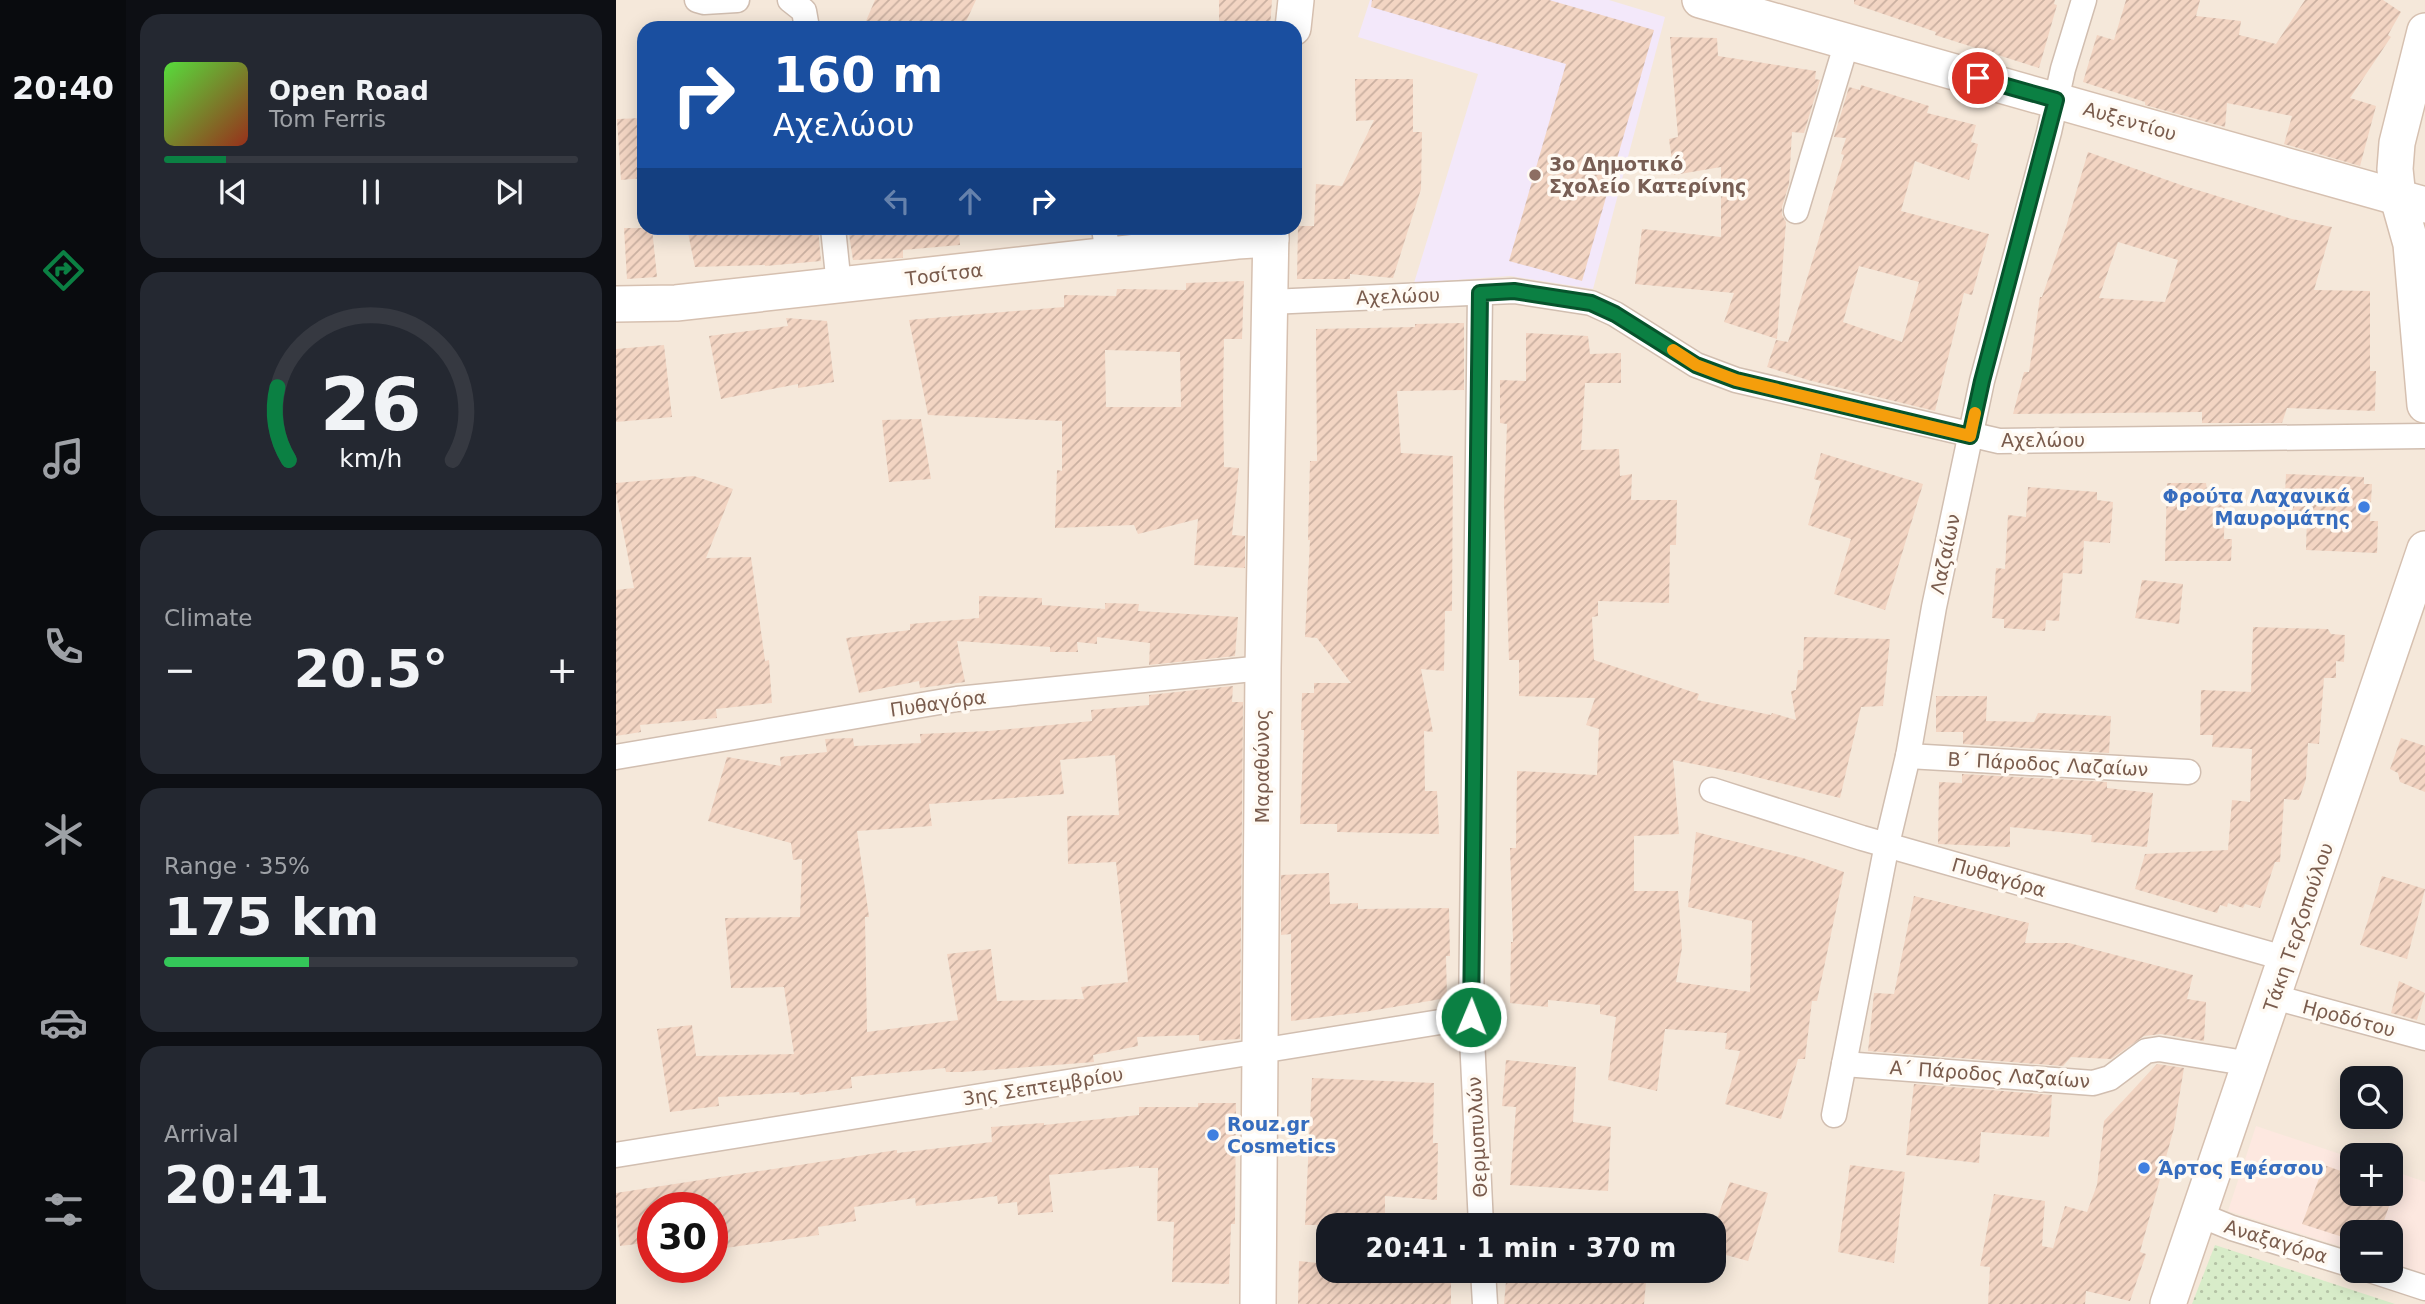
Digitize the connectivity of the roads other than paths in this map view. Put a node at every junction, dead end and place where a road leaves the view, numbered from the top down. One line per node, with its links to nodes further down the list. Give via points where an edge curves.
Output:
1 (697, 0): 2 (street)
2 (737, 0)
3 (790, 0): 7 (street, via 804,11)
4 (1296, 0): 8 (street)
5 (1700, 0): 10 (street, Αυξεντίου)
6 (2084, 0): 11 (street, Λαζαίων)
7 (806, 21)
8 (1294, 21)
9 (2425, 31): 12 (street, via 2397,144 2395,169)
10 (1847, 42): 11 (street, Αυξεντίου); 13 (street)
11 (2056, 100): 12 (street, Αυξεντίου); 23 (street, Λαζαίων)
12 (2411, 201): 22 (street)
13 (1796, 211)
14 (834, 235): 18 (street)
15 (1230, 235): 17 (street, Τοσίτσα)
16 (1271, 235): 20 (street, Μαραθώνος)
17 (1106, 241): 18 (street, Τοσίτσα)
18 (839, 286): 21 (street, Τοσίτσα, via 676,303)
19 (1480, 293): 20 (street, Αχελώου); 23 (street, Αχελώου, via 1514,291 1591,303 1696,365 1736,380); 34 (street, Θερμοπυλών)
20 (1268, 303): 26 (street, Μαραθώνος)
21 (616, 304)
22 (2425, 405)
23 (1970, 436): 24 (street, Αχελώου, via 1999,441); 27 (street, Λαζαίων)
24 (2425, 436)
25 (2423, 562): 32 (street, Τάκη Τερζοπούλου)
26 (1263, 668): 28 (street, Πυθαγόρα, via 957,699); 36 (street, Μαραθώνος)
27 (1908, 756): 29 (street, Β΄ Πάροδος Λαζαίων); 31 (street, Λαζαίων)
28 (616, 757)
29 (2188, 772)
30 (1712, 790): 31 (street, Πυθαγόρα)
31 (1887, 845): 32 (street, Πυθαγόρα); 37 (street, Λαζαίων)
32 (2287, 959): 33 (street, Τάκη Τερζοπούλου)
33 (2274, 997): 35 (street, Ηροδότου); 38 (street, Τάκη Τερζοπούλου)
34 (1471, 1017): 36 (street, 3ης Σεπτεμβρίου); 41 (street, Θερμοπυλών)
35 (2425, 1038)
36 (1261, 1051): 40 (street, 3ης Σεπτεμβρίου); 47 (street, Μαραθώνος)
37 (1844, 1064): 38 (street, Α΄ Πάροδος Λαζαίων, via 2093,1083 2110,1078 2146,1051 2159,1049); 39 (street, Λαζαίων)
38 (2251, 1065): 42 (street, Τάκη Τερζοπούλου)
39 (1835, 1115)
40 (616, 1155)
41 (1480, 1213)
42 (2200, 1215): 43 (street, Αναξαγόρα); 49 (street, Τάκη Τερζοπούλου)
43 (2340, 1261)
44 (2403, 1280): 46 (street)
45 (1484, 1283): 48 (street)
46 (2425, 1287)
47 (1258, 1304)
48 (1485, 1304)
49 (2168, 1304)

